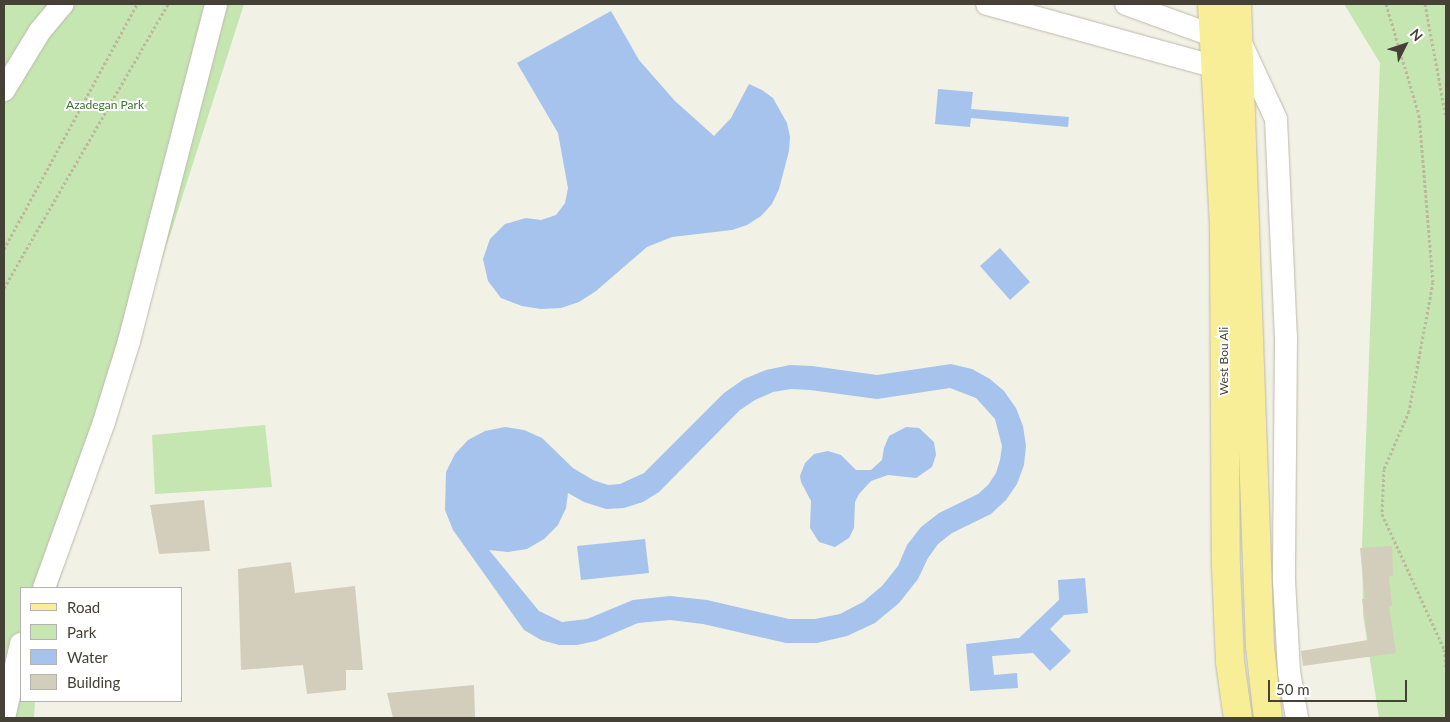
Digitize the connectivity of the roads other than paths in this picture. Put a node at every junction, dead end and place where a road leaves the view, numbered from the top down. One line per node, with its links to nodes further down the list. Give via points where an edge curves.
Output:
1 (63, 4): 9 (street, via 40,31)
2 (216, 4): 10 (street, via 129,341 104,422)
3 (988, 4): 8 (street)
4 (1126, 4): 7 (street)
5 (1212, 4): 7 (main road, West Bou Ali)
6 (1237, 4): 7 (main road, West Bou Ali)
7 (1226, 36): 8 (main road, West Bou Ali); 14 (main road, West Bou Ali, via 1260,646); 15 (street, via 1276,119 1286,338 1284,580 1289,672)
8 (1216, 67): 13 (main road, West Bou Ali, via 1224,225 1226,576 1230,662)
9 (4, 90)
10 (44, 587)
11 (20, 648): 12 (street)
12 (4, 718)
13 (1238, 718)
14 (1268, 718)
15 (1297, 718)

